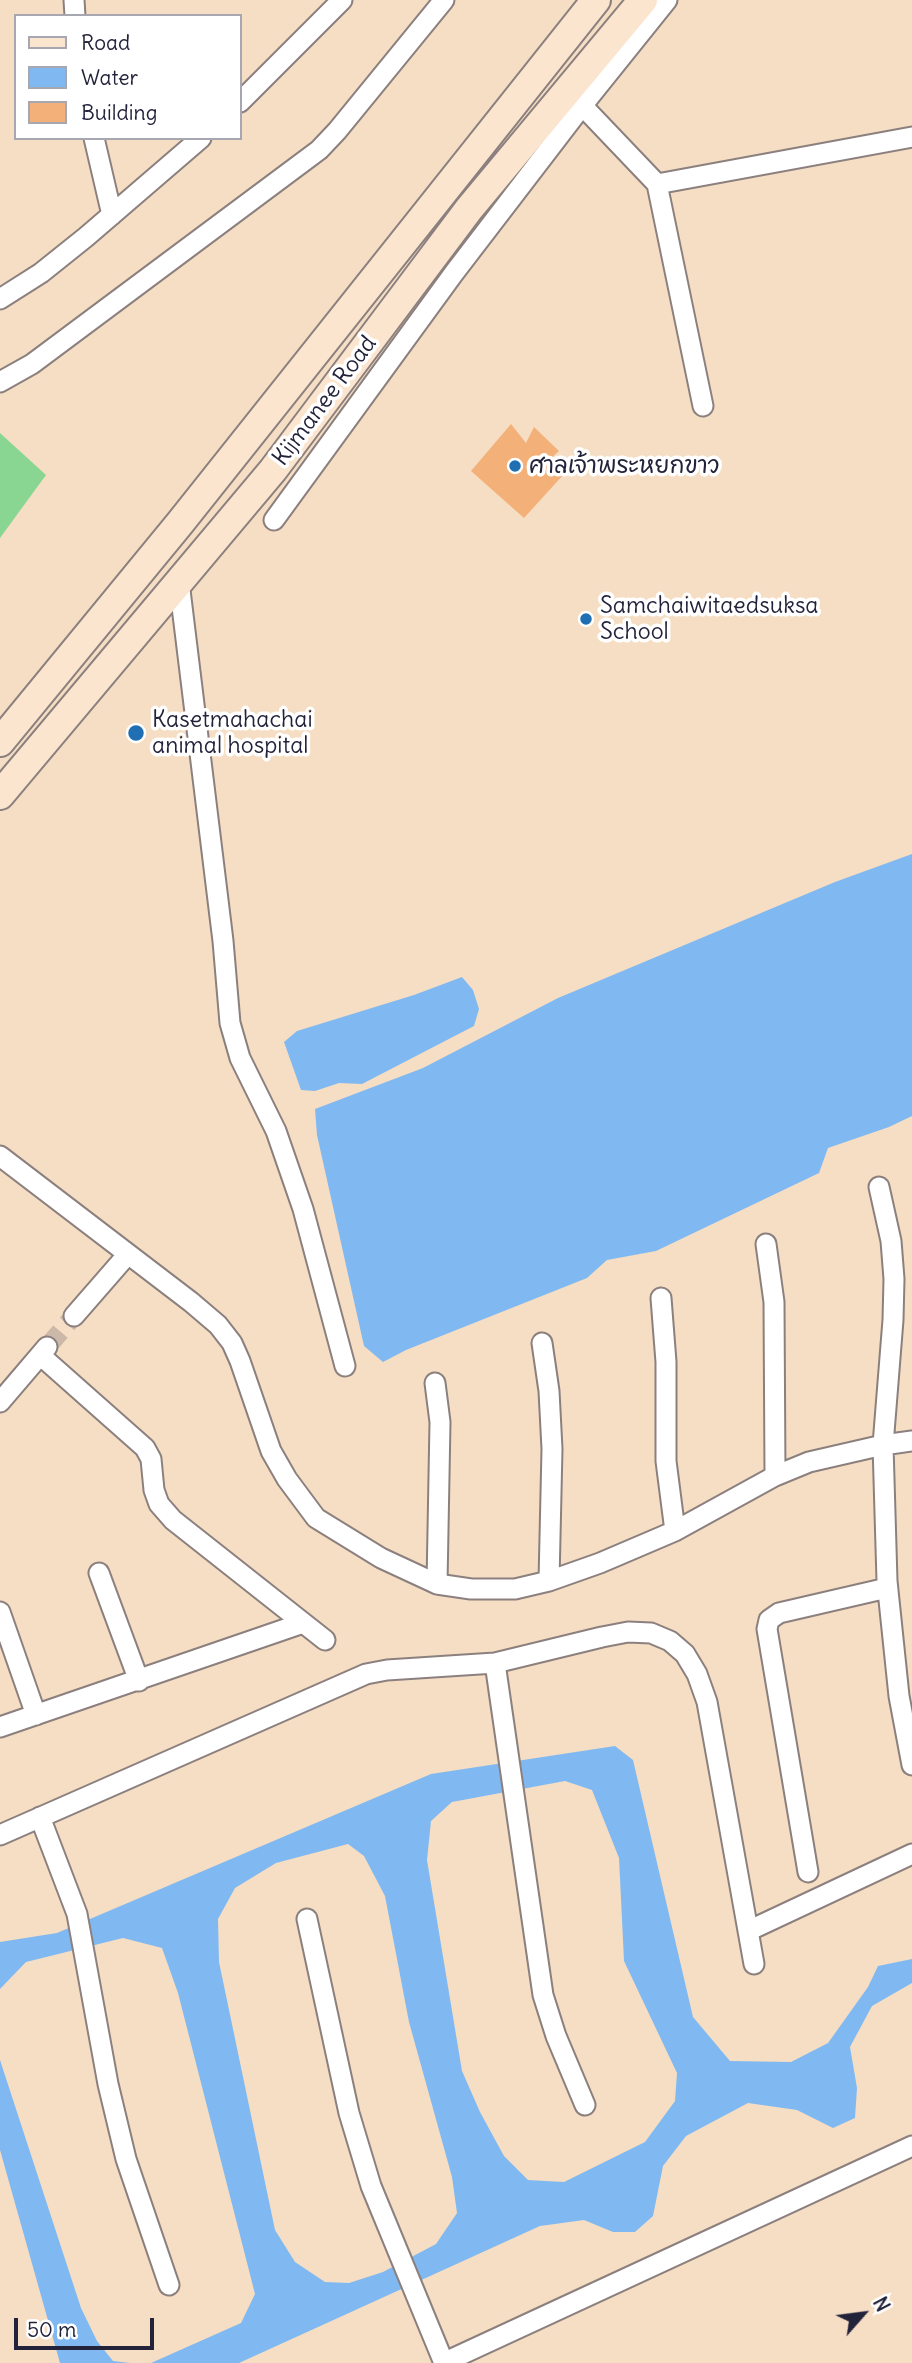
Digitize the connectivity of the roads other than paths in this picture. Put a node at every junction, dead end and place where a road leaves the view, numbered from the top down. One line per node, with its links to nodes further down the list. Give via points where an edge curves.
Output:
1 (342, 0): 7 (street)
2 (444, 0): 16 (street, via 318,150 32,364)
3 (596, 0): 14 (main road, Kijmanee Road)
4 (643, 0): 6 (main road, Kijmanee Road)
5 (667, 0): 6 (street)
6 (575, 98): 11 (street); 15 (main road, Kijmanee Road, via 469,209); 18 (street)
7 (242, 100)
8 (912, 137): 11 (street)
9 (94, 140): 12 (street)
10 (199, 140): 12 (street)
11 (657, 184): 17 (street)
12 (112, 215): 13 (street)
13 (0, 299)
14 (312, 356): 15 (main road); 20 (main road, Kijmanee Road)
15 (341, 380): 19 (main road, Kijmanee Road)
16 (0, 383)
17 (704, 406)
18 (274, 520)
19 (179, 582): 21 (main road, Kijmanee Road); 29 (street, via 230,1023 303,1209)
20 (0, 742)
21 (0, 795)
22 (0, 1156): 25 (street)
23 (879, 1187): 33 (street, via 894,1279)
24 (766, 1244): 34 (street, via 774,1302)
25 (128, 1254): 27 (street); 38 (street, via 209,1317 232,1343 271,1451 316,1518 381,1558)
26 (661, 1298): 35 (street, via 666,1461)
27 (74, 1316)
28 (542, 1343): 37 (street, via 552,1449)
29 (345, 1366)
30 (435, 1382): 38 (street, via 440,1423)
31 (4, 1391): 41 (street, via 44,1350 145,1448 159,1504 173,1520)
32 (912, 1441): 33 (street)
33 (883, 1445): 34 (street, via 808,1462); 39 (street)
34 (775, 1476): 35 (street)
35 (675, 1531): 37 (street)
36 (99, 1573): 44 (street)
37 (549, 1581): 38 (street, via 515,1589)
38 (437, 1584)
39 (887, 1588): 47 (street); 51 (street, via 779,1613 769,1620)
40 (0, 1612): 45 (street)
41 (303, 1623): 42 (street); 44 (street)
42 (325, 1640)
43 (495, 1663): 48 (street, via 366,1674); 53 (street, via 628,1632 652,1633 685,1654 707,1702); 55 (street, via 544,1996)
44 (139, 1681): 45 (street)
45 (36, 1715): 46 (street)
46 (0, 1727)
47 (912, 1765)
48 (40, 1817): 49 (street); 57 (street, via 77,1914 126,2159)
49 (0, 1835)
50 (912, 1854): 53 (street)
51 (807, 1871)
52 (307, 1919): 58 (street, via 349,2113 370,2186)
53 (748, 1931): 54 (street)
54 (754, 1964)
55 (585, 2105)
56 (912, 2146): 58 (street)
57 (170, 2285)
58 (444, 2363)

